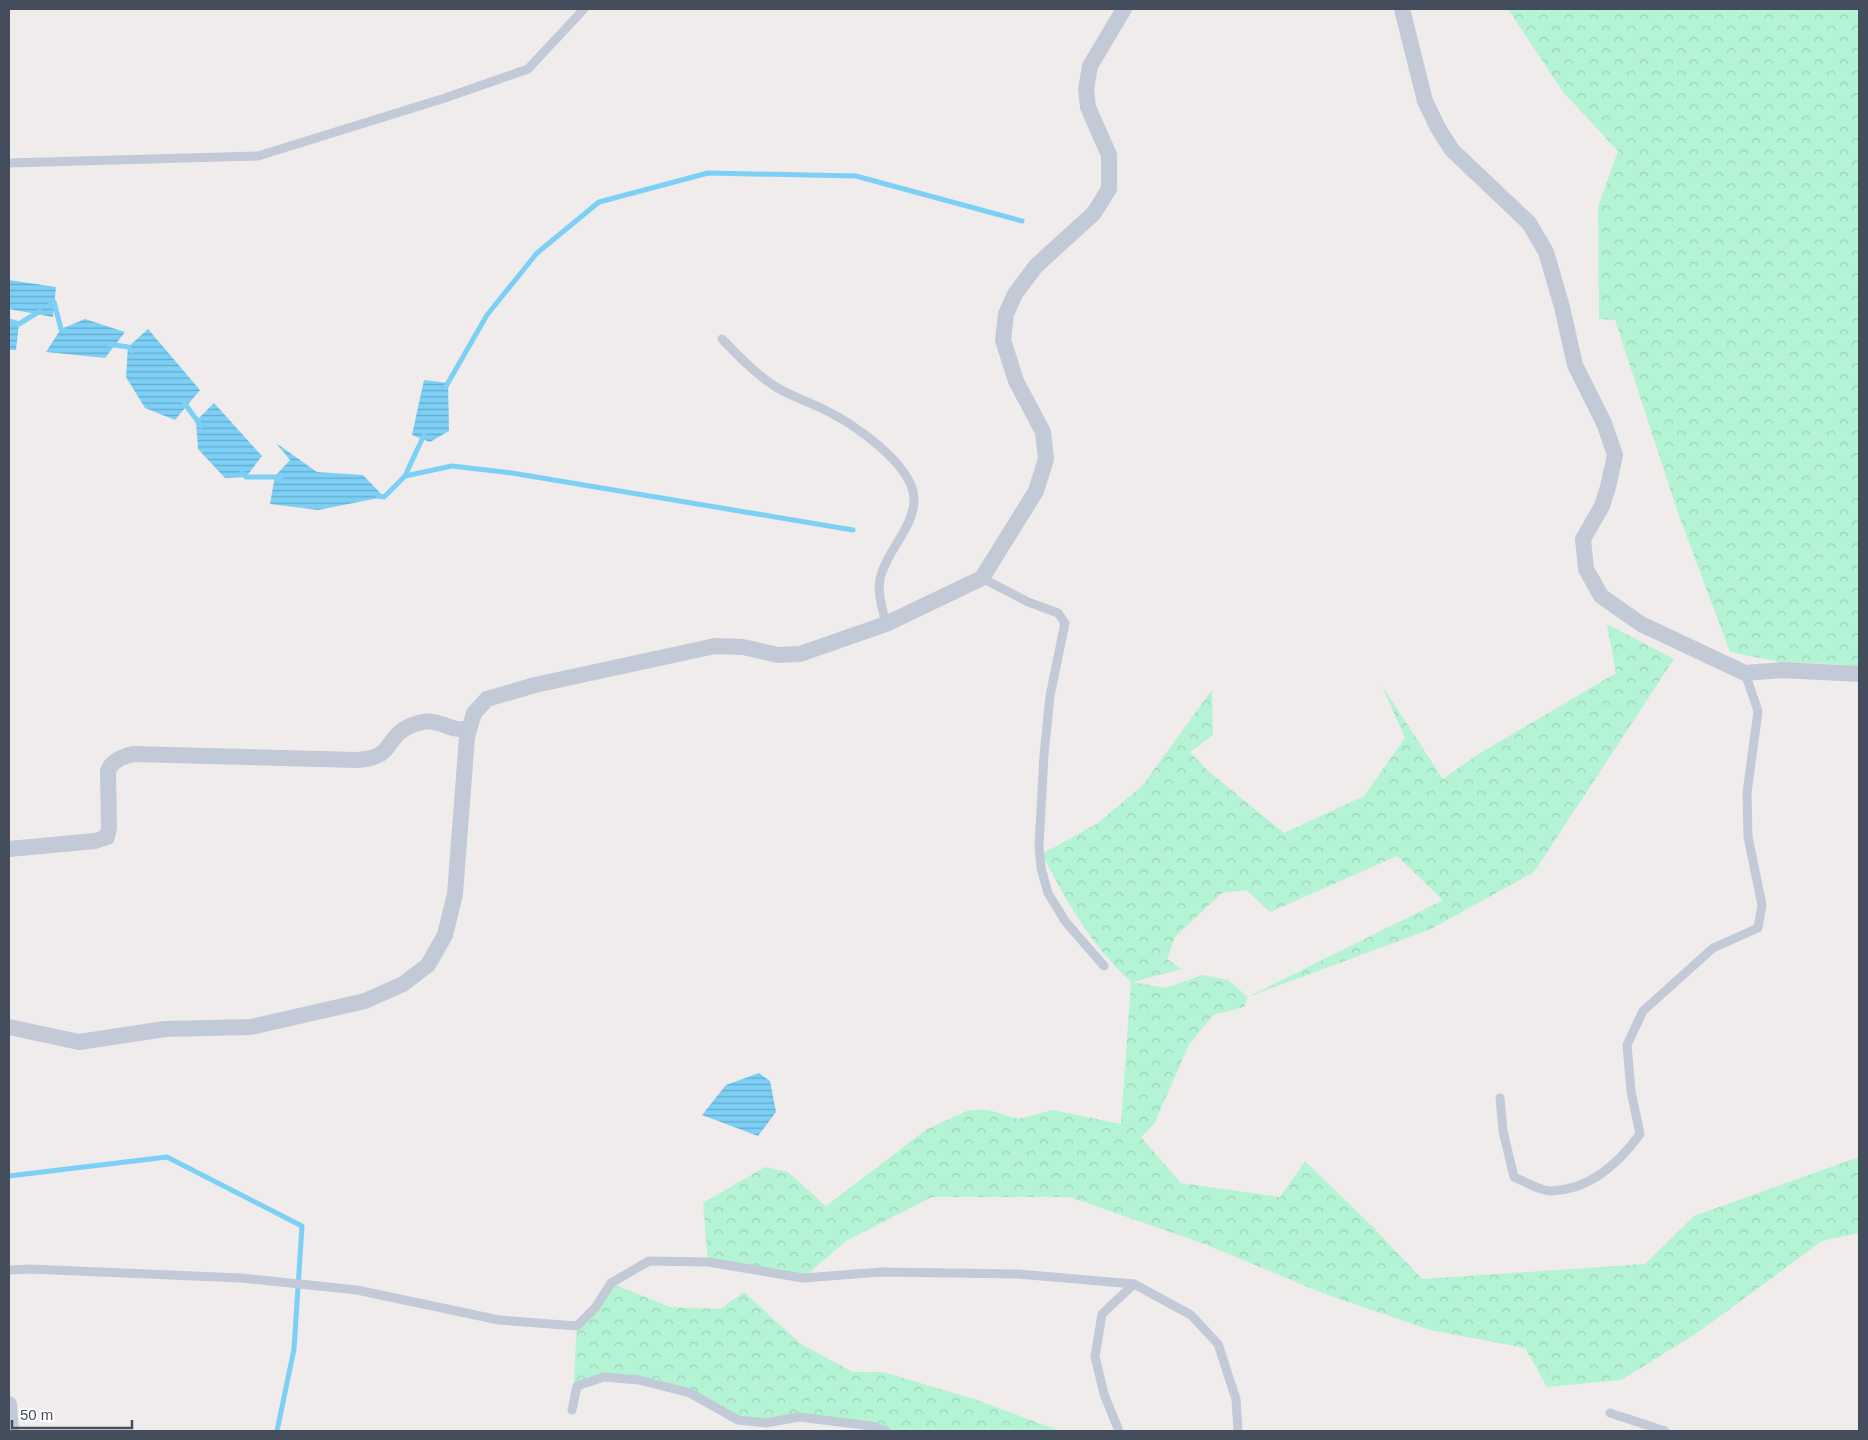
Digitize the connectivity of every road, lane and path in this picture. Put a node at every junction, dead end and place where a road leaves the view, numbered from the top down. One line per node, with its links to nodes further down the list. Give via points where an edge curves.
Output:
1 (584, 9): 4 (lane, via 528,69 258,156)
2 (1124, 9): 6 (street, via 1090,66 1086,90 1088,107 1109,155 1109,189 1094,213 1036,266 1015,294 1006,314 1003,340 1016,381 1042,432 1046,459 1036,491)
3 (1402, 9): 8 (street, via 1425,101 1438,128 1452,150 1529,223 1546,252 1575,365 1604,423 1615,455 1602,506 1583,539 1586,569 1601,596 1640,624)
4 (9, 163)
5 (722, 339): 7 (lane, via 775,387 823,408 862,434 899,465 910,484 914,498 912,514 880,578)
6 (982, 578): 7 (street); 12 (lane, via 1058,614 1065,623 1050,696 1044,755 1039,846 1041,868 1048,894 1064,921)
7 (886, 624): 10 (street, via 800,654 778,655 743,647 715,646 535,685 487,699 474,713)
8 (1745, 673): 9 (street, via 1782,670); 14 (lane, via 1758,711 1747,793 1748,837 1762,905 1758,928 1713,948 1643,1011 1627,1045 1631,1091 1640,1134 1622,1158 1585,1184 1549,1191 1514,1176 1503,1131)
9 (1859, 674)
10 (469, 729): 11 (street, via 456,730 436,721 426,721 398,734 382,755 373,759 133,754 117,760 108,770 107,837 96,841); 13 (street, via 455,894 445,935 428,965 403,984 365,1001 251,1027 165,1029 79,1042)
11 (9, 849)
12 (1104, 966)
13 (9, 1027)
14 (1500, 1098)
15 (9, 1270): 16 (lane, via 241,1278 356,1290 499,1320 577,1326 595,1308 611,1283 649,1261 708,1262 803,1278 881,1272 999,1273)
16 (1134, 1284): 22 (lane, via 1102,1314 1095,1356 1104,1394); 23 (lane, via 1191,1315 1218,1344 1236,1399)
17 (9, 1404): 20 (street)
18 (572, 1410): 21 (lane, via 577,1386 604,1377 639,1380 690,1393 738,1420 766,1423 799,1417 871,1426)
19 (1610, 1413): 24 (lane)
20 (11, 1431)
21 (886, 1431)
22 (1120, 1431)
23 (1238, 1431)
24 (1665, 1431)

